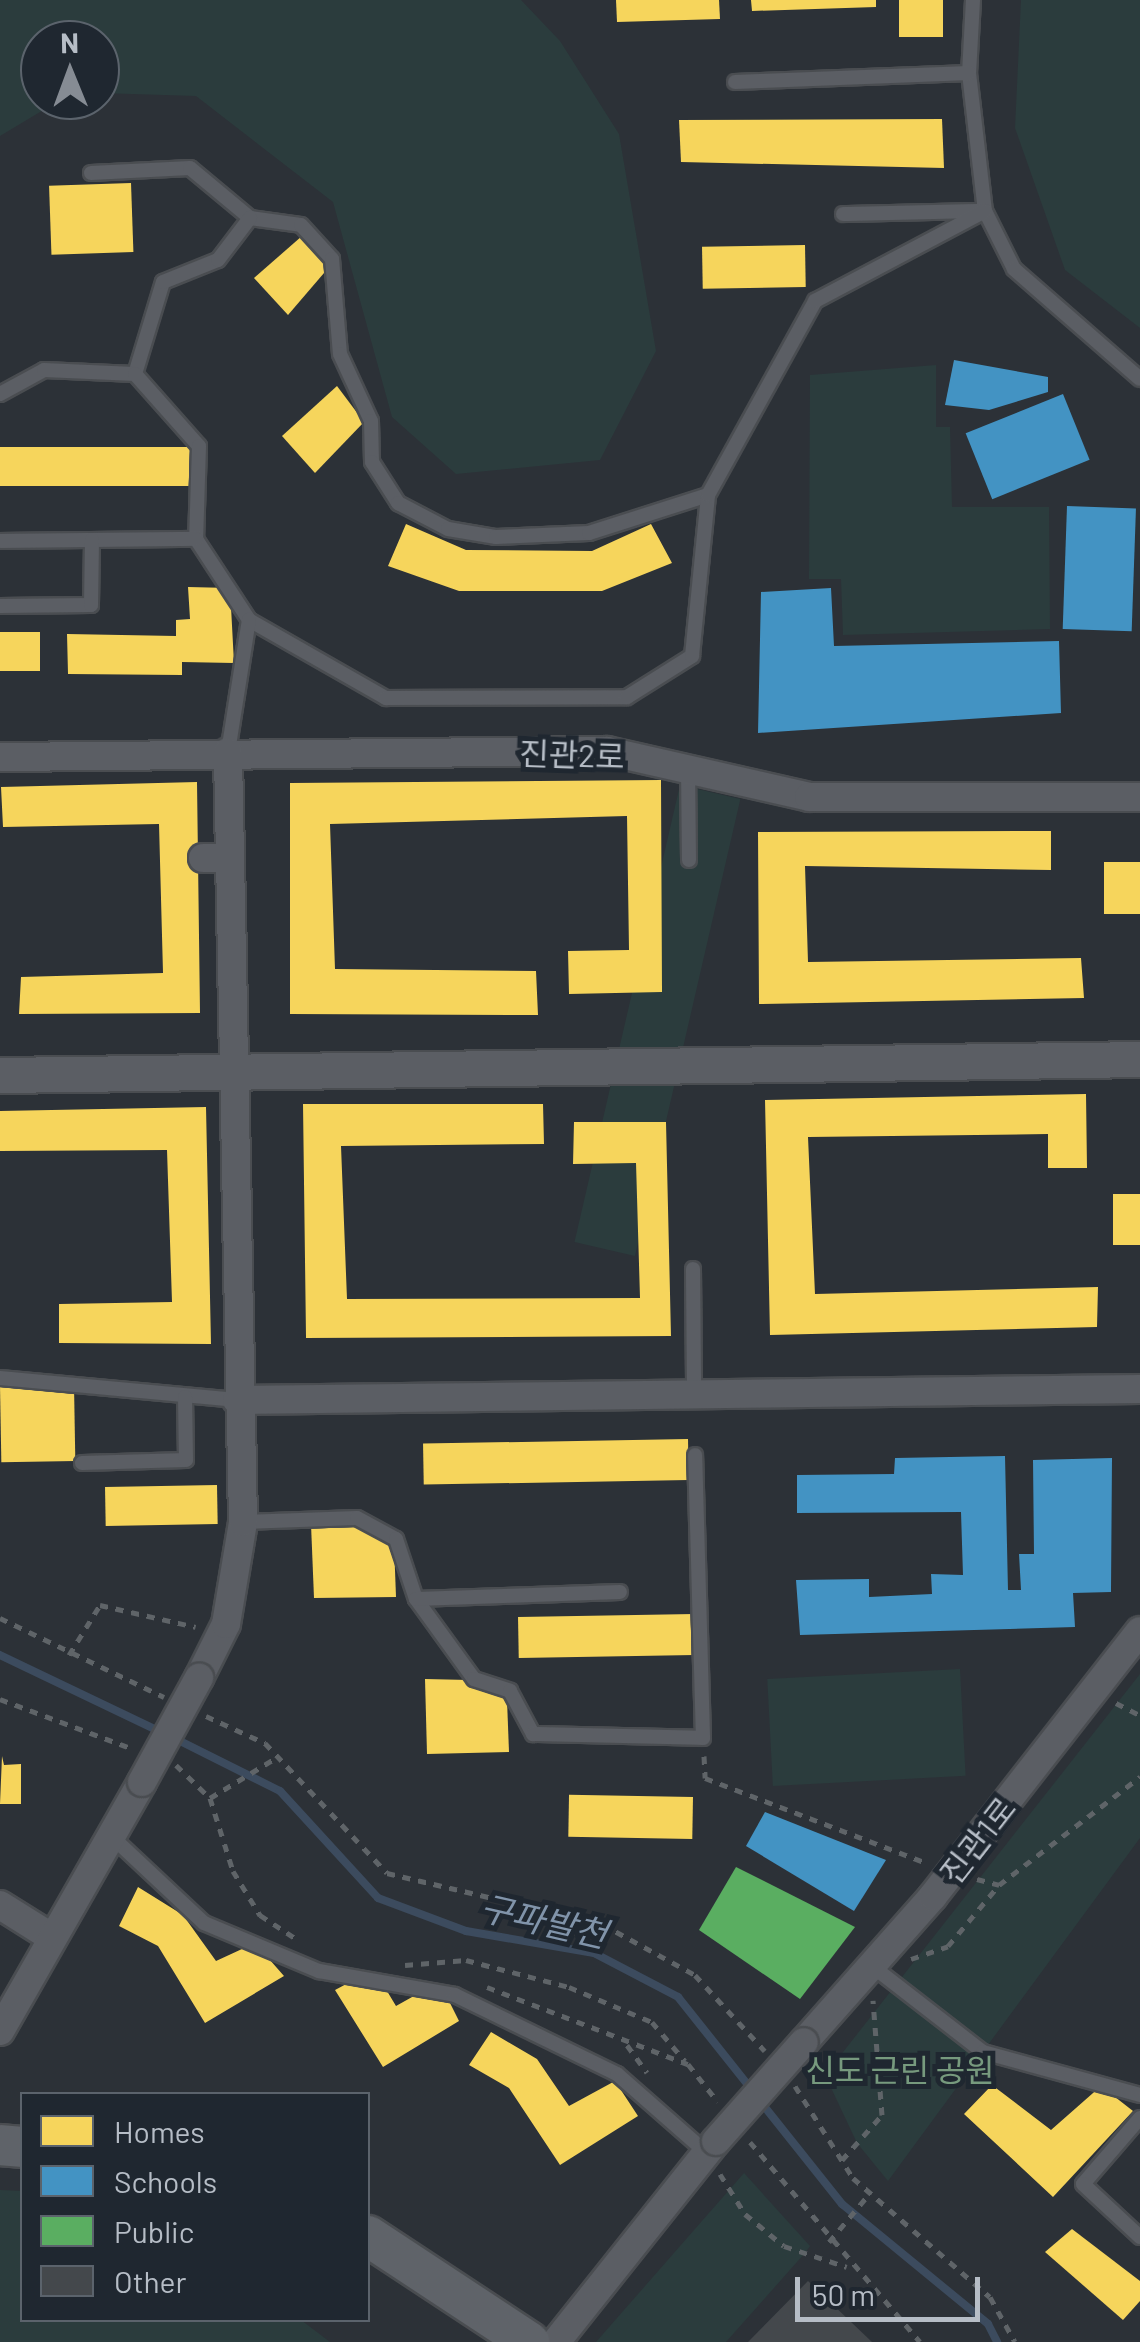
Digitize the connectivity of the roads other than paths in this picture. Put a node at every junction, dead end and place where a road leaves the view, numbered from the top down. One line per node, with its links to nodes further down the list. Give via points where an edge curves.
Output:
1 (972, 0): 2 (lane)
2 (969, 73): 3 (lane); 5 (lane)
3 (734, 82)
4 (91, 173): 7 (lane, via 190,168)
5 (985, 211): 6 (lane); 9 (lane, via 1014,269); 11 (lane, via 815,301)
6 (842, 214)
7 (250, 218): 8 (lane, via 218,260 163,282); 11 (lane, via 301,226 332,259 340,354 370,422 372,462 398,503 448,529 496,537 589,534)
8 (136, 374): 10 (lane, via 44,370); 12 (lane, via 199,446)
9 (1140, 379)
10 (0, 394)
11 (708, 494): 16 (lane, via 692,656 627,697 386,698)
12 (196, 539): 13 (lane); 16 (lane)
13 (92, 540): 14 (lane); 15 (lane, via 91,605)
14 (0, 541)
15 (0, 606)
16 (250, 620): 17 (lane)
17 (228, 752): 18 (street, 진관2로); 19 (street, 진관2로, via 607,751); 23 (street, via 217,858)
18 (0, 758)
19 (688, 765): 20 (street, 진관2로, via 810,797); 21 (lane)
20 (1140, 796)
21 (689, 860)
22 (1140, 1059): 23 (street)
23 (236, 1073): 24 (street); 30 (street)
24 (0, 1074)
25 (693, 1269): 28 (lane)
26 (0, 1378): 29 (lane, via 76,1378)
27 (1140, 1389): 28 (street)
28 (694, 1396): 30 (street)
29 (184, 1397): 30 (lane); 32 (lane, via 186,1460)
30 (237, 1400): 33 (street)
31 (695, 1455): 35 (lane, via 703,1738 533,1734 510,1690 474,1679)
32 (82, 1463)
33 (243, 1522): 35 (lane, via 357,1518 396,1539); 37 (street, bridge, via 226,1624)
34 (620, 1592): 35 (lane)
35 (416, 1599)
36 (1140, 1630): 40 (street, 진관1로)
37 (111, 1836): 39 (street); 44 (lane, via 204,1922 318,1971 455,1995 617,2074)
38 (0, 1905): 39 (street)
39 (51, 1937): 41 (street)
40 (885, 1964): 42 (lane, via 983,2052); 44 (street, 진관1로, bridge, via 804,2042)
41 (0, 2030)
42 (1140, 2095)
43 (1140, 2118): 46 (lane, via 1083,2184)
44 (713, 2154): 48 (street)
45 (370, 2237): 47 (main road)
46 (1140, 2237)
47 (529, 2342)
48 (556, 2342)

